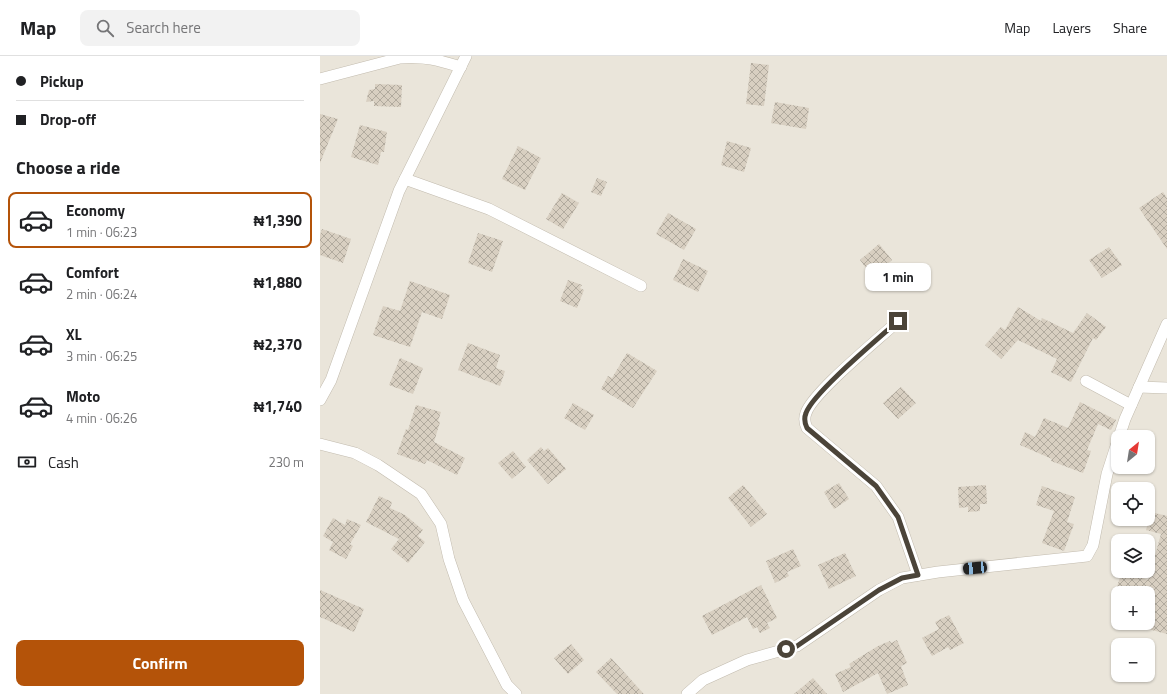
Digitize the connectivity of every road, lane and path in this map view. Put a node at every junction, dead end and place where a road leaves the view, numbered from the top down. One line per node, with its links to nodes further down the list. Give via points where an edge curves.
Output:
1 (466, 56): 2 (street)
2 (461, 67): 3 (street, via 424,56 414,56); 4 (street)
3 (320, 79)
4 (405, 179): 5 (street, via 490,209); 11 (street, via 331,380)
5 (641, 286)
6 (898, 321): 16 (street, via 821,392 806,413 805,422 807,428 876,486 898,517)
7 (1167, 324): 9 (street)
8 (1086, 381): 12 (street)
9 (1139, 387): 10 (street); 12 (street)
10 (1167, 388)
11 (320, 400)
12 (1131, 405): 13 (street)
13 (1122, 430)
14 (320, 444): 17 (street, via 355,453 421,494 441,524 449,559 463,600 507,686)
15 (1111, 462): 16 (street, via 1093,545 1087,556)
16 (918, 575): 18 (street, via 902,578 879,590 797,646 741,663 703,680)
17 (516, 694)
18 (687, 694)

